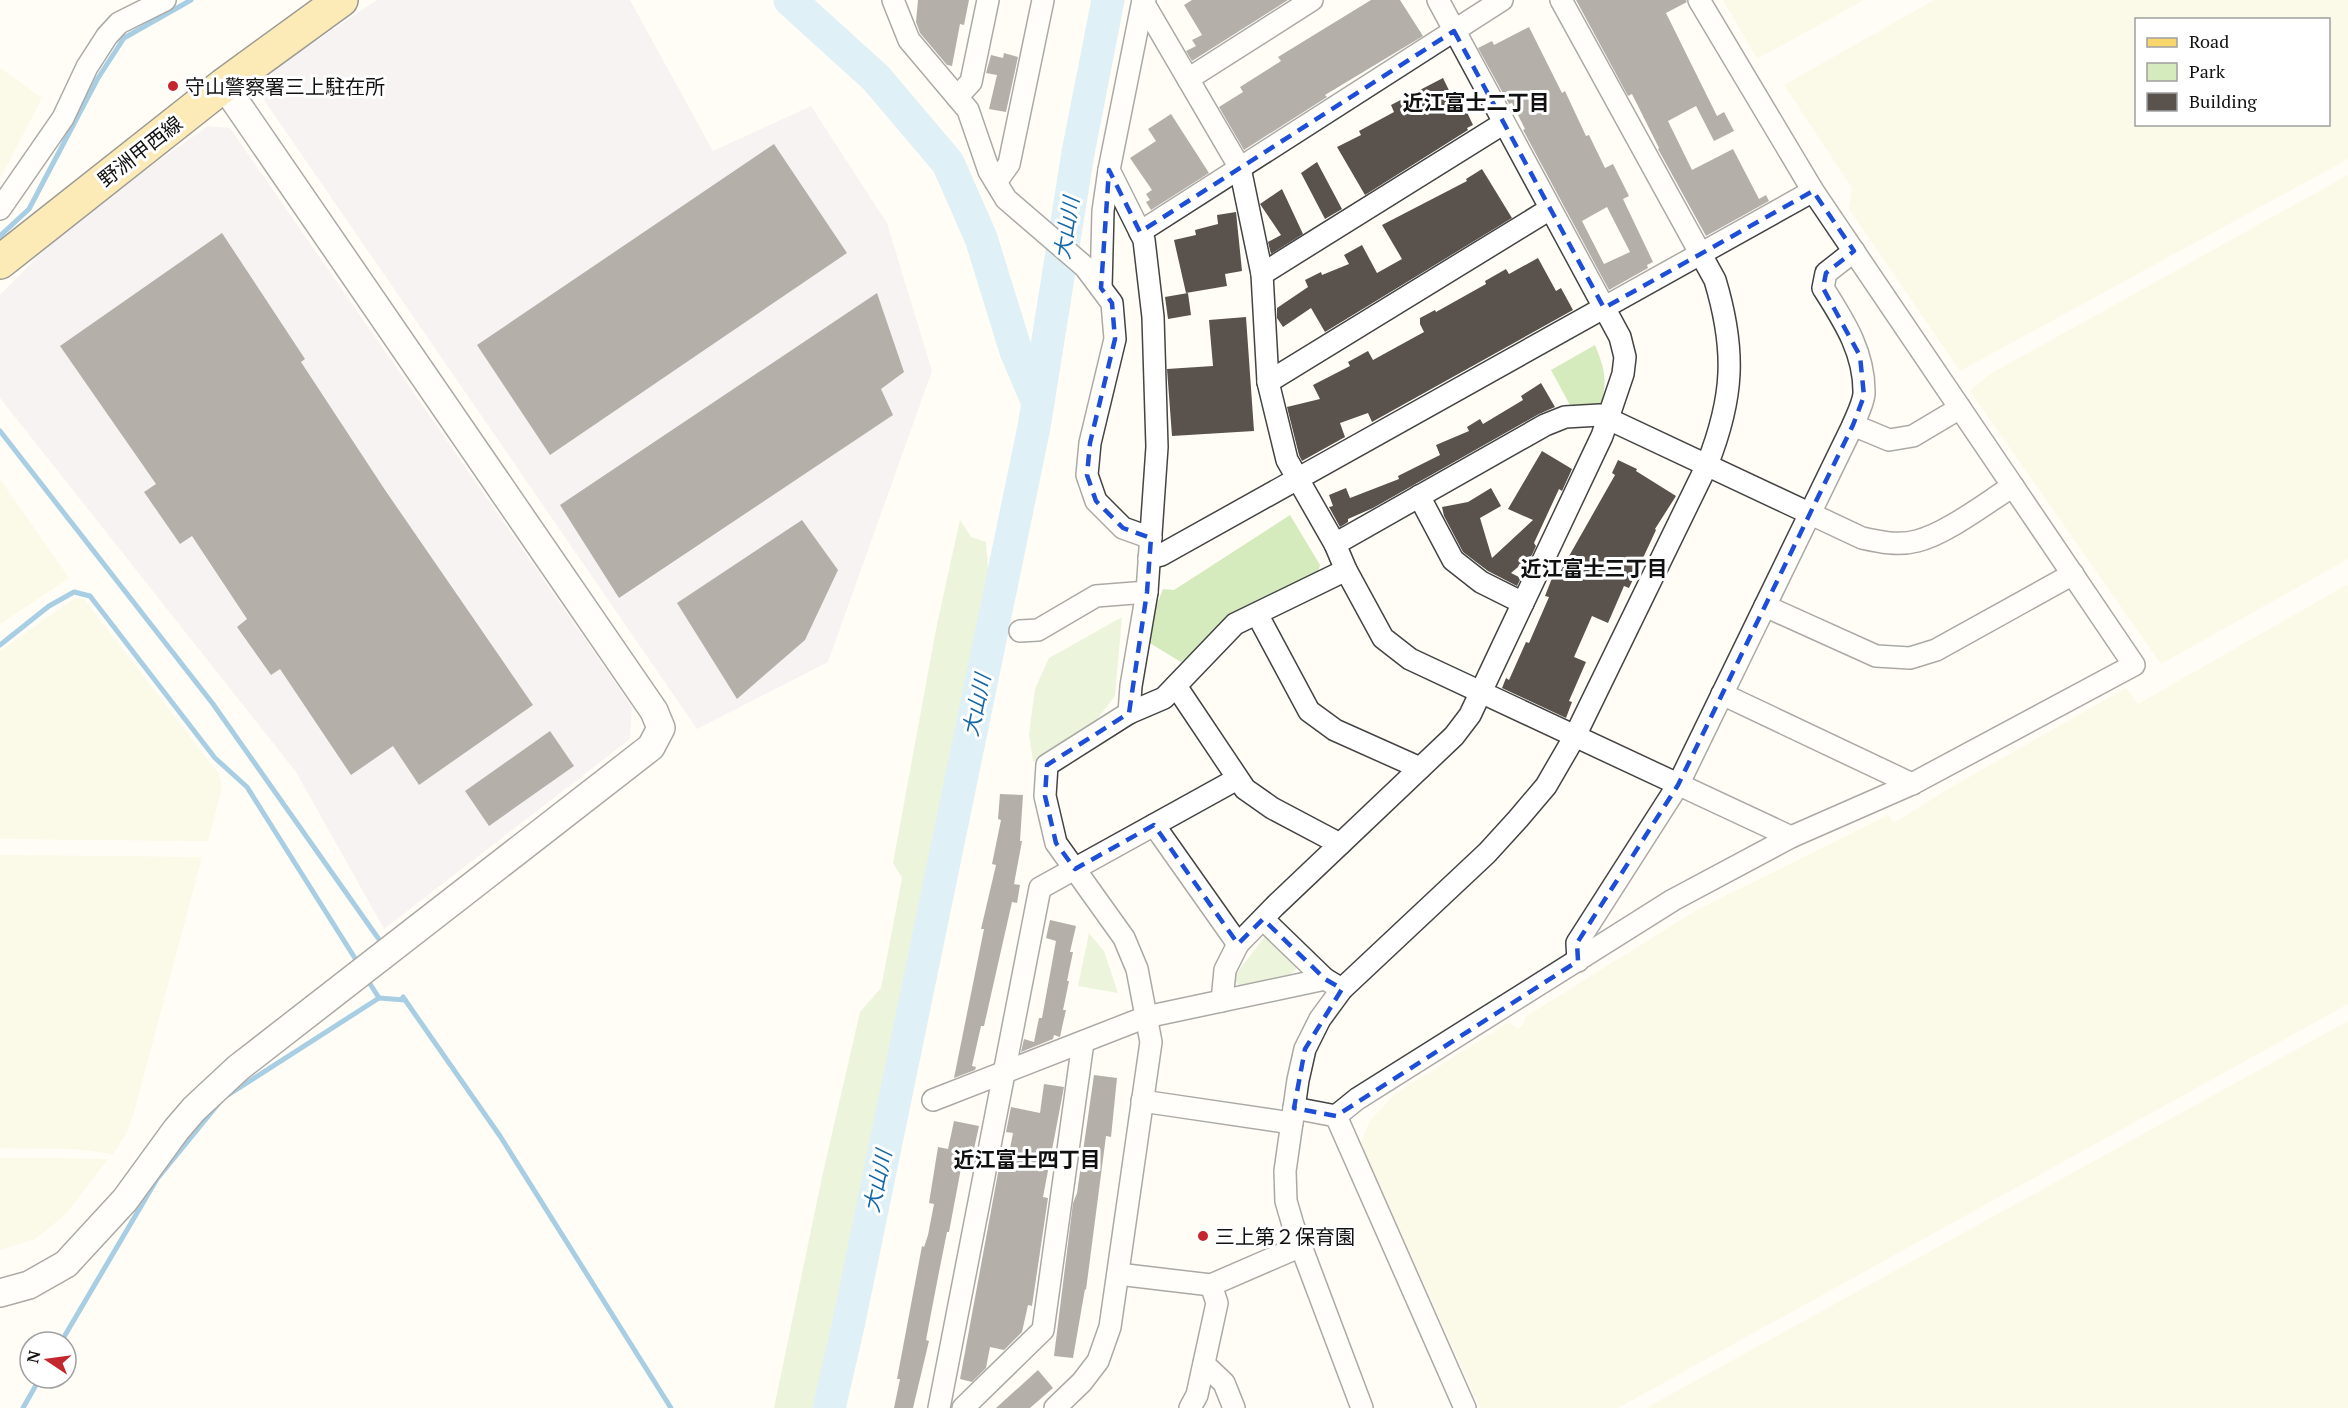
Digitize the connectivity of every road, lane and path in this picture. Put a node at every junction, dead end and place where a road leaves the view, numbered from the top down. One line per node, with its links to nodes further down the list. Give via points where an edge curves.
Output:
1 (165, 0): 21 (street, via 120,23 108,36 87,68 63,118)
2 (341, 0): 14 (main road, 野洲甲西線)
3 (893, 0): 15 (street, via 909,40)
4 (988, 0): 15 (street, via 971,81)
5 (1043, 0): 19 (street, via 1009,164)
6 (1312, 0): 13 (street)
7 (1438, 0): 12 (street)
8 (1502, 0): 12 (street)
9 (1561, 0): 25 (street)
10 (1699, 0): 20 (street)
11 (1143, 1): 13 (street); 18 (street)
12 (1454, 31): 16 (street); 17 (street)
13 (1188, 79): 17 (street)
14 (224, 85): 26 (main road, 野洲甲西線); 76 (street, via 654,711 661,728 651,747 238,1068 194,1109 125,1200 66,1264 29,1285)
15 (957, 97): 19 (street, via 968,110)
16 (1504, 123): 22 (street); 27 (street)
17 (1240, 168): 23 (street); 27 (street)
18 (1109, 170): 23 (street); 28 (street, via 1103,211)
19 (996, 182): 28 (street, via 1006,199 1085,267)
20 (1813, 191): 24 (street); 25 (street)
21 (0, 209)
22 (1550, 209): 29 (street); 30 (street)
23 (1140, 232): 40 (street, via 1153,317 1157,447)
24 (1854, 251): 31 (street); 33 (street, via 1826,273 1823,288 1848,327 1860,356 1864,396)
25 (1701, 253): 29 (street); 34 (street, via 1715,280 1726,316 1730,356 1721,431)
26 (0, 262)
27 (1262, 274): 30 (street)
28 (1101, 288): 40 (street, via 1112,303 1115,339 1090,442 1087,475 1096,501)
29 (1604, 308): 32 (street, via 1620,337 1625,357); 35 (street)
30 (1268, 382): 35 (street, via 1287,460)
31 (1960, 408): 33 (street, via 1913,436 1889,440); 36 (street)
32 (1607, 418): 34 (street); 37 (street, via 1565,417 1545,425); 44 (street)
33 (1853, 425): 38 (street)
34 (1707, 465): 38 (street); 52 (street)
35 (1298, 479): 39 (street); 40 (street, via 1161,555)
36 (2013, 486): 38 (street, via 1935,535 1916,542 1886,544 1862,538); 42 (street)
37 (1419, 496): 39 (street); 44 (street, via 1453,560 1480,582)
38 (1810, 514): 45 (street)
39 (1335, 544): 41 (street)
40 (1150, 548): 43 (street)
41 (1346, 570): 46 (street); 49 (street, via 1383,638 1410,659)
42 (2073, 574): 45 (street, via 1936,650 1910,658 1876,656); 56 (street, via 2134,665)
43 (1147, 592): 47 (street, via 1096,596 1038,630); 51 (street)
44 (1523, 603): 49 (street)
45 (1765, 606): 50 (street)
46 (1257, 614): 48 (street, via 1235,624); 53 (street, via 1309,711 1335,730)
47 (1020, 630)
48 (1176, 686): 51 (street, via 1164,698); 54 (street)
49 (1481, 692): 52 (street); 53 (street, via 1454,736)
50 (1722, 694): 55 (street); 56 (street)
51 (1129, 713): 60 (street, via 1047,765 1045,795 1056,843)
52 (1575, 736): 55 (street); 64 (street, via 1546,786 1487,853)
53 (1420, 768): 59 (street)
54 (1237, 779): 57 (street); 59 (street, via 1272,808)
55 (1678, 784): 58 (street); 63 (street, via 1577,943)
56 (1912, 784): 58 (street)
57 (1154, 825): 60 (street); 62 (street)
58 (1791, 837): 63 (street, via 1673,900)
59 (1340, 844): 61 (street)
60 (1075, 869): 66 (street, via 1124,938 1137,969); 68 (street, via 1040,888)
61 (1263, 919): 62 (street); 64 (street)
62 (1238, 944): 65 (street, via 1225,970)
63 (1578, 961): 72 (street)
64 (1333, 984): 65 (street); 71 (street, via 1305,1049)
65 (1222, 1001): 66 (street)
66 (1146, 1017): 67 (street); 70 (street, via 1151,1042)
67 (1083, 1042): 68 (street); 79 (street, via 1043,1330)
68 (1005, 1072): 69 (street); 78 (street)
69 (933, 1100)
70 (1142, 1101): 71 (street); 74 (street)
71 (1293, 1116): 72 (street); 73 (street, via 1285,1171 1286,1201)
72 (1336, 1116): 84 (street)
73 (1300, 1246): 75 (street); 83 (street)
74 (1118, 1274): 75 (street); 80 (street, via 1110,1327 1098,1361)
75 (1211, 1286): 77 (street, via 1217,1303)
76 (0, 1293)
77 (1204, 1364): 81 (street); 82 (street, via 1224,1383)
78 (944, 1407)
79 (963, 1408)
80 (1055, 1408)
81 (1190, 1408)
82 (1234, 1408)
83 (1362, 1408)
84 (1465, 1408)

